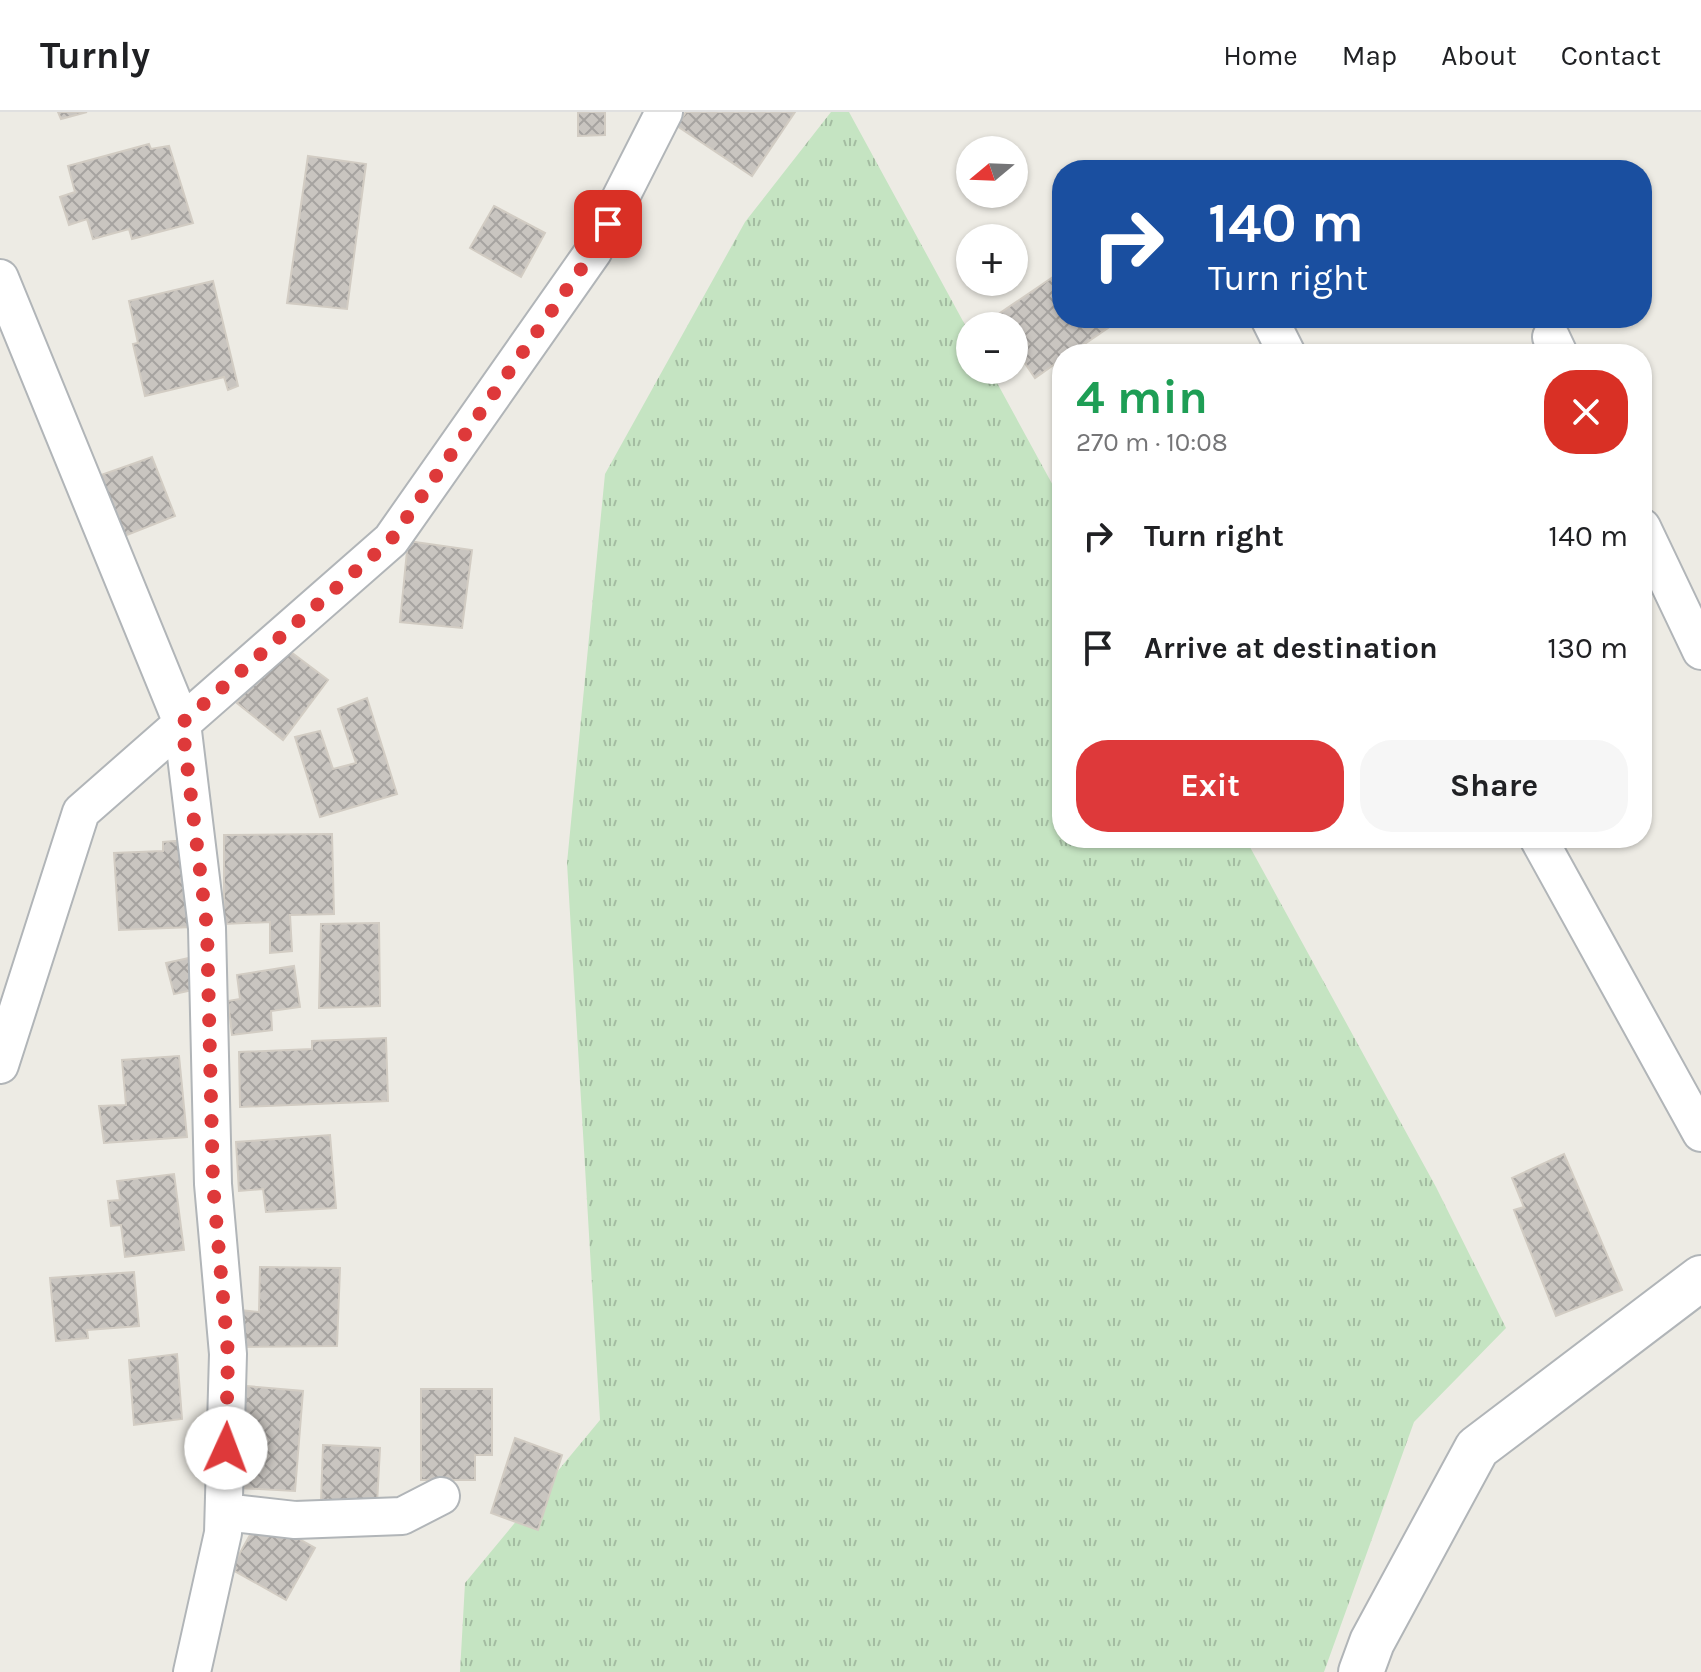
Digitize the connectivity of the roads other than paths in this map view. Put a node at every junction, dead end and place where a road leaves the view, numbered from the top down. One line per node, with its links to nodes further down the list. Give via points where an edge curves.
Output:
1 (664, 112): 5 (street, via 593,252 391,540)
2 (0, 278): 5 (street)
3 (1652, 548): 4 (street)
4 (1701, 651)
5 (182, 723): 7 (street, via 81,812); 11 (street, via 207,928 213,1184 228,1354)
6 (1544, 848): 8 (street)
7 (0, 1065)
8 (1701, 1133)
9 (1701, 1278): 13 (street, via 1477,1448 1372,1642)
10 (441, 1496): 11 (street, via 402,1516 295,1520)
11 (224, 1512): 12 (street)
12 (192, 1672)
13 (1361, 1672)

